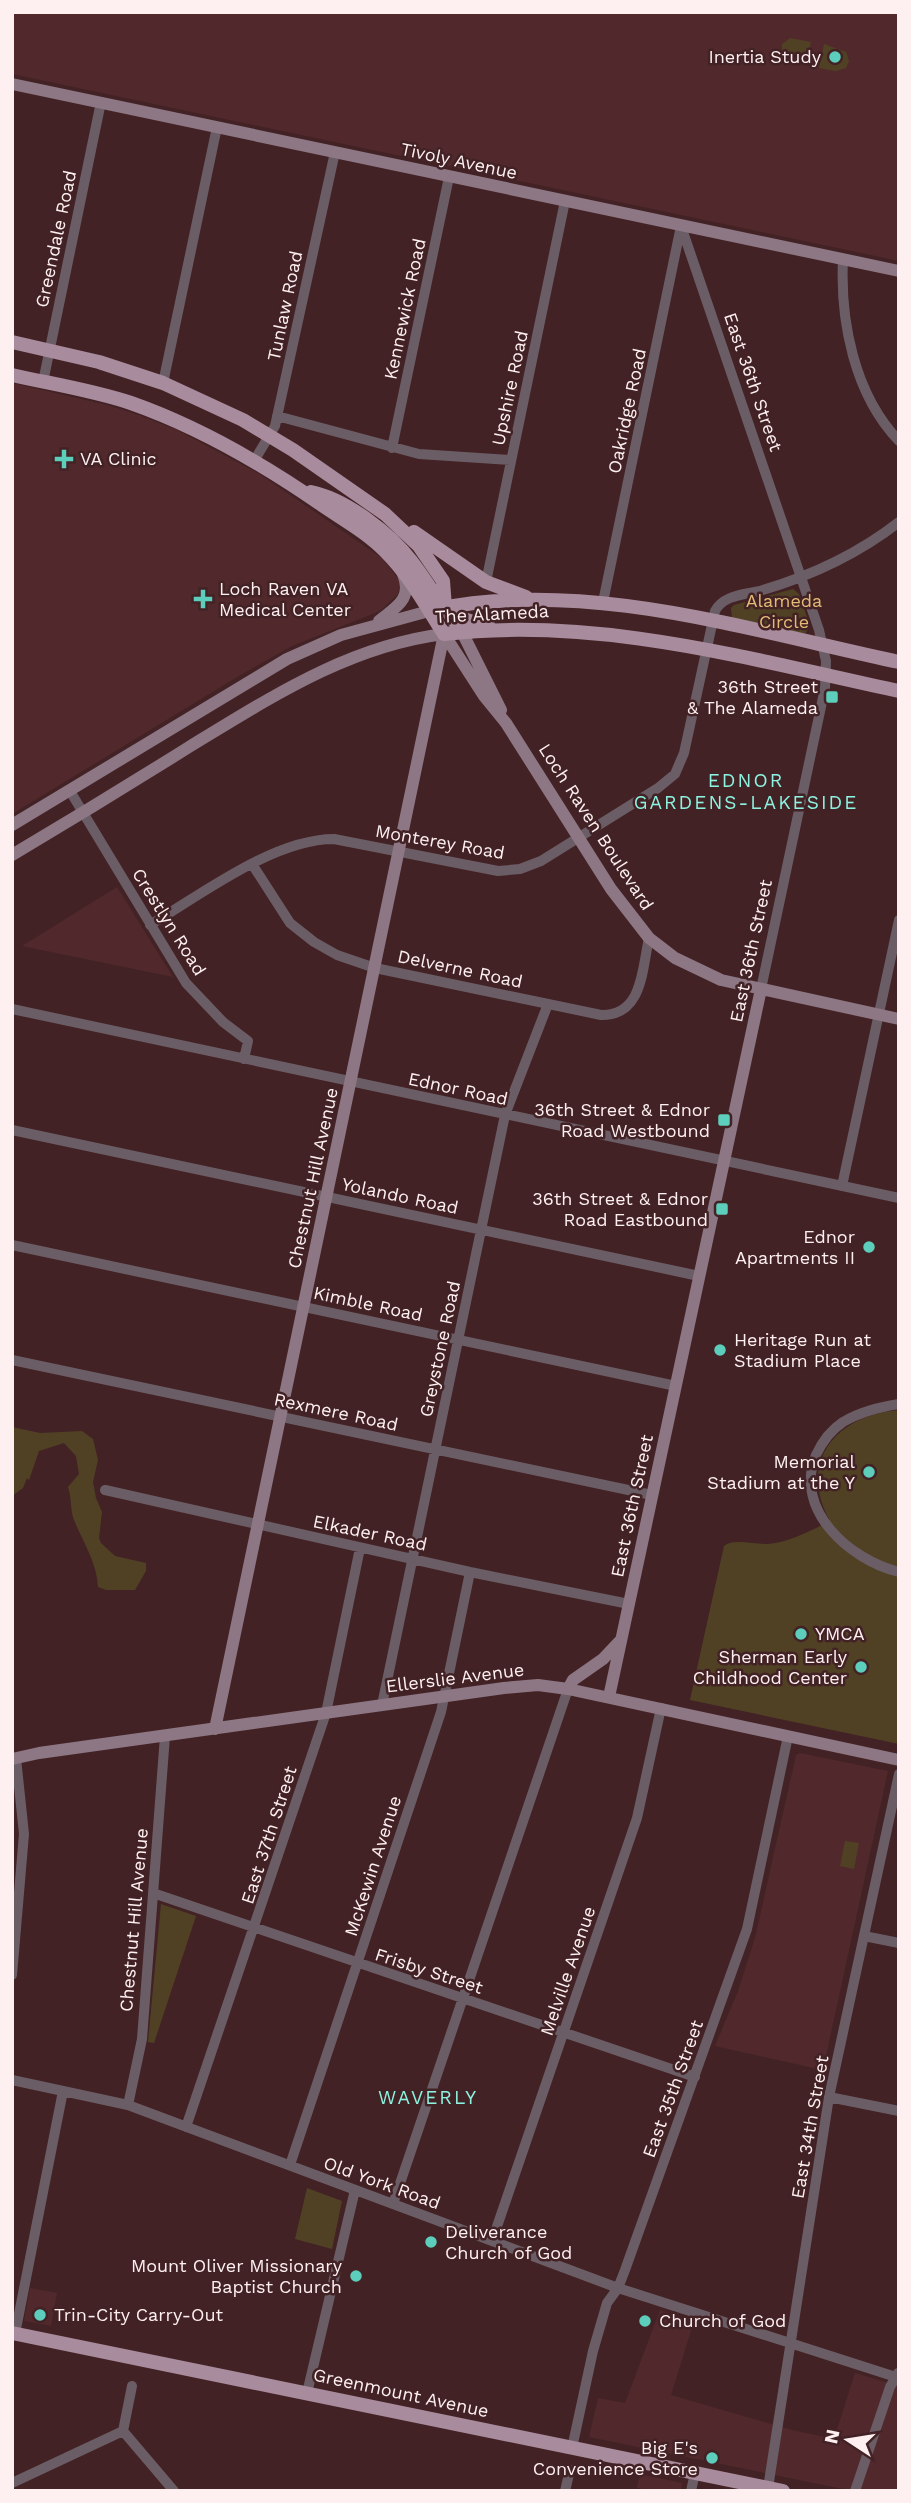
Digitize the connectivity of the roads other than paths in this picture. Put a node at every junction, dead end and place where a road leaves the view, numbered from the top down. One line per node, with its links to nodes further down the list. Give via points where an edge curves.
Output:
1 (12, 83): 2 (street, Tivoly Avenue)
2 (101, 102): 3 (street, Tivoly Avenue); 11 (street, Greendale Road)
3 (218, 127): 4 (street, Tivoly Avenue); 14 (street)
4 (335, 152): 5 (street, Tivoly Avenue); 15 (street, Tunlaw Road)
5 (449, 177): 6 (street, Tivoly Avenue); 18 (street, Kennewick Road)
6 (565, 201): 7 (street, Tivoly Avenue); 19 (street, Upshire Road)
7 (681, 226): 8 (street, Tivoly Avenue); 25 (street, East 36th Street); 28 (street, Oakridge Road)
8 (843, 258): 9 (street, Tivoly Avenue); 17 (street, via 843,310 856,361 876,412)
9 (899, 271)
10 (12, 342): 11 (main road, Loch Raven Boulevard)
11 (48, 350): 13 (street, Greendale Road); 14 (main road, Loch Raven Boulevard)
12 (12, 375): 13 (main road, Loch Raven Boulevard)
13 (43, 382): 20 (main road, Loch Raven Boulevard, via 130,403)
14 (163, 383): 16 (main road, Loch Raven Boulevard)
15 (277, 416): 16 (street, Tunlaw Road); 18 (street)
16 (270, 436): 20 (street, Tunlaw Road); 22 (main road, Loch Raven Boulevard)
17 (899, 440)
18 (392, 447): 19 (street, via 438,457)
19 (511, 460): 26 (street, Upshire Road)
20 (254, 461): 21 (main road, Loch Raven Boulevard)
21 (303, 491): 24 (main road, Loch Raven Boulevard, via 376,543); 29 (main road, via 329,497 384,534 413,563)
22 (385, 514): 26 (main road); 29 (main road, Loch Raven Boulevard, via 436,568 443,581)
23 (899, 522): 25 (street, via 843,559)
24 (398, 565): 30 (main road, Loch Raven Boulevard); 32 (street, via 406,582 405,596)
25 (802, 578): 31 (street, via 723,601); 36 (street, East 36th Street)
26 (486, 582): 27 (main road)
27 (541, 600): 28 (main road, The Alameda); 29 (main road, The Alameda)
28 (603, 603): 31 (main road, The Alameda)
29 (445, 607): 30 (main road, The Alameda); 33 (main road, via 470,622); 34 (main road, Loch Raven Boulevard)
30 (429, 611): 32 (street, The Alameda); 35 (main road, Loch Raven Boulevard)
31 (712, 621): 36 (main road, The Alameda); 37 (street, Monterey Road)
32 (374, 624): 42 (street, The Alameda, via 287,659)
33 (525, 629): 34 (main road, The Alameda); 37 (main road, The Alameda, via 624,635)
34 (462, 632): 35 (main road, The Alameda); 41 (street, Loch Raven Boulevard)
35 (444, 634): 41 (street, Loch Raven Boulevard); 43 (street, The Alameda, via 370,651 309,676); 46 (street, Chestnut Hill Avenue)
36 (823, 646): 38 (main road, The Alameda); 39 (street, East 36th Street)
37 (706, 650): 39 (main road, The Alameda); 45 (street, Monterey Road, via 675,774)
38 (899, 662)
39 (827, 675): 40 (main road, The Alameda); 53 (street, East 36th Street)
40 (899, 691)
41 (506, 723): 45 (street, Loch Raven Boulevard)
42 (70, 791): 43 (street, Crestlyn Road); 44 (street, The Alameda)
43 (83, 813): 47 (street, The Alameda); 50 (street, Crestlyn Road)
44 (12, 825)
45 (579, 838): 46 (street, Monterey Road, via 531,866 513,870 487,870); 51 (street, Loch Raven Boulevard)
46 (400, 852): 48 (street, Monterey Road, via 324,839 286,847); 52 (street, Chestnut Hill Avenue)
47 (12, 855)
48 (252, 864): 50 (street, Monterey Road); 52 (street, Delverne Road, via 301,933 337,955)
49 (899, 920): 56 (street)
50 (150, 925): 58 (street, Crestlyn Road, via 194,992 248,1041)
51 (649, 938): 53 (street, Loch Raven Boulevard, via 700,971); 54 (street, Delverne Road, via 637,992 623,1012 601,1015)
52 (375, 968): 54 (street, Delverne Road); 59 (street, Chestnut Hill Avenue)
53 (761, 989): 56 (street, Loch Raven Boulevard); 62 (street, East 36th Street)
54 (548, 1004): 60 (street, Greystone Road)
55 (12, 1009): 58 (street, Ednor Road)
56 (879, 1014): 57 (street, Loch Raven Boulevard); 63 (street)
57 (899, 1019)
58 (244, 1059): 59 (street, Ednor Road)
59 (351, 1083): 60 (street, Ednor Road); 64 (street, Chestnut Hill Avenue)
60 (505, 1115): 62 (street, Ednor Road); 66 (street, Greystone Road)
61 (12, 1130): 64 (street, Yolando Road)
62 (724, 1161): 63 (street, Ednor Road); 68 (street, East 36th Street)
63 (842, 1186): 65 (street, Ednor Road)
64 (327, 1196): 66 (street, Yolando Road); 69 (street, Chestnut Hill Avenue)
65 (899, 1198)
66 (481, 1229): 68 (street, Yolando Road); 70 (street, Greystone Road)
67 (12, 1245): 69 (street, Kimble Road)
68 (699, 1276): 72 (street, East 36th Street)
69 (304, 1306): 70 (street, Kimble Road); 74 (street, Chestnut Hill Avenue)
70 (458, 1340): 72 (street, Kimble Road); 75 (street, Greystone Road)
71 (12, 1360): 74 (street, Rexmere Road)
72 (676, 1385): 77 (street, East 36th Street)
73 (899, 1404): 82 (street, via 861,1413 833,1431 815,1458 811,1482 821,1517 835,1535 870,1560)
74 (281, 1416): 75 (street, Rexmere Road); 78 (street, Chestnut Hill Avenue)
75 (435, 1449): 77 (street, Rexmere Road); 80 (street, Greystone Road)
76 (105, 1490): 78 (street, Elkader Road)
77 (652, 1495): 83 (street, East 36th Street)
78 (258, 1525): 79 (street, Elkader Road); 91 (street, Chestnut Hill Avenue)
79 (360, 1548): 80 (street, Elkader Road); 90 (street, East 37th Street)
80 (412, 1559): 81 (street, Elkader Road); 88 (street, Greystone Road)
81 (470, 1572): 83 (street, Elkader Road); 86 (street, McKewin Avenue)
82 (899, 1572)
83 (629, 1604): 84 (street, East 36th Street)
84 (621, 1639): 85 (street); 87 (street, East 36th Street)
85 (568, 1689): 86 (street, Ellerslie Avenue, via 522,1686); 87 (street, Ellerslie Avenue); 103 (street)
86 (445, 1696): 88 (street, Ellerslie Avenue); 101 (street, McKewin Avenue)
87 (609, 1697): 89 (street, Ellerslie Avenue)
88 (382, 1705): 90 (street, Ellerslie Avenue)
89 (661, 1708): 93 (street, Ellerslie Avenue); 104 (street, Melville Avenue, via 637,1818)
90 (326, 1713): 91 (street, Ellerslie Avenue); 98 (street, East 37th Street)
91 (215, 1729): 92 (street, Ellerslie Avenue)
92 (165, 1736): 94 (street, Ellerslie Avenue); 97 (street, Chestnut Hill Avenue)
93 (788, 1736): 95 (street, Ellerslie Avenue); 105 (street, East 35th Street, via 747,1929)
94 (14, 1758): 102 (street, via 24,1834)
95 (899, 1759)
96 (899, 1774): 99 (street, East 34th Street)
97 (153, 1893): 98 (street, Frisby Street); 109 (street, Chestnut Hill Avenue, via 140,2050)
98 (255, 1926): 101 (street, Frisby Street); 111 (street, East 37th Street)
99 (864, 1936): 100 (street); 108 (street, East 34th Street)
100 (899, 1943)
101 (357, 1964): 103 (street, Frisby Street); 112 (street, McKewin Avenue)
102 (12, 1975)
103 (463, 1999): 104 (street, Frisby Street); 114 (street)
104 (564, 2031): 105 (street, Frisby Street); 115 (street, Melville Avenue)
105 (695, 2077): 116 (street, East 35th Street)
106 (12, 2080): 107 (street, Old York Road)
107 (63, 2091): 109 (street, Old York Road); 117 (street)
108 (829, 2097): 110 (street); 118 (street, East 34th Street)
109 (128, 2105): 111 (street, Old York Road)
110 (899, 2111)
111 (186, 2127): 112 (street, Old York Road)
112 (290, 2165): 113 (street, Old York Road)
113 (355, 2190): 114 (street, Old York Road); 121 (street)
114 (393, 2204): 115 (street, Old York Road)
115 (492, 2241): 116 (street, Old York Road)
116 (618, 2288): 118 (street, Old York Road); 123 (street, East 35th Street, via 607,2303 593,2351)
117 (14, 2334): 121 (main road, Greenmount Avenue)
118 (791, 2344): 119 (street, Old York Road); 127 (street, East 34th Street)
119 (898, 2376): 132 (street, via 890,2387)
120 (132, 2386): 122 (street)
121 (307, 2393): 123 (main road, Greenmount Avenue)
122 (122, 2431): 126 (street); 129 (street)
123 (572, 2448): 125 (main road, Greenmount Avenue)
124 (570, 2470): 130 (street)
125 (695, 2473): 127 (main road, Greenmount Avenue); 131 (street)
126 (13, 2483): 128 (street)
127 (776, 2489)
128 (16, 2491)
129 (174, 2491)
130 (565, 2491)
131 (691, 2491)
132 (856, 2491)

